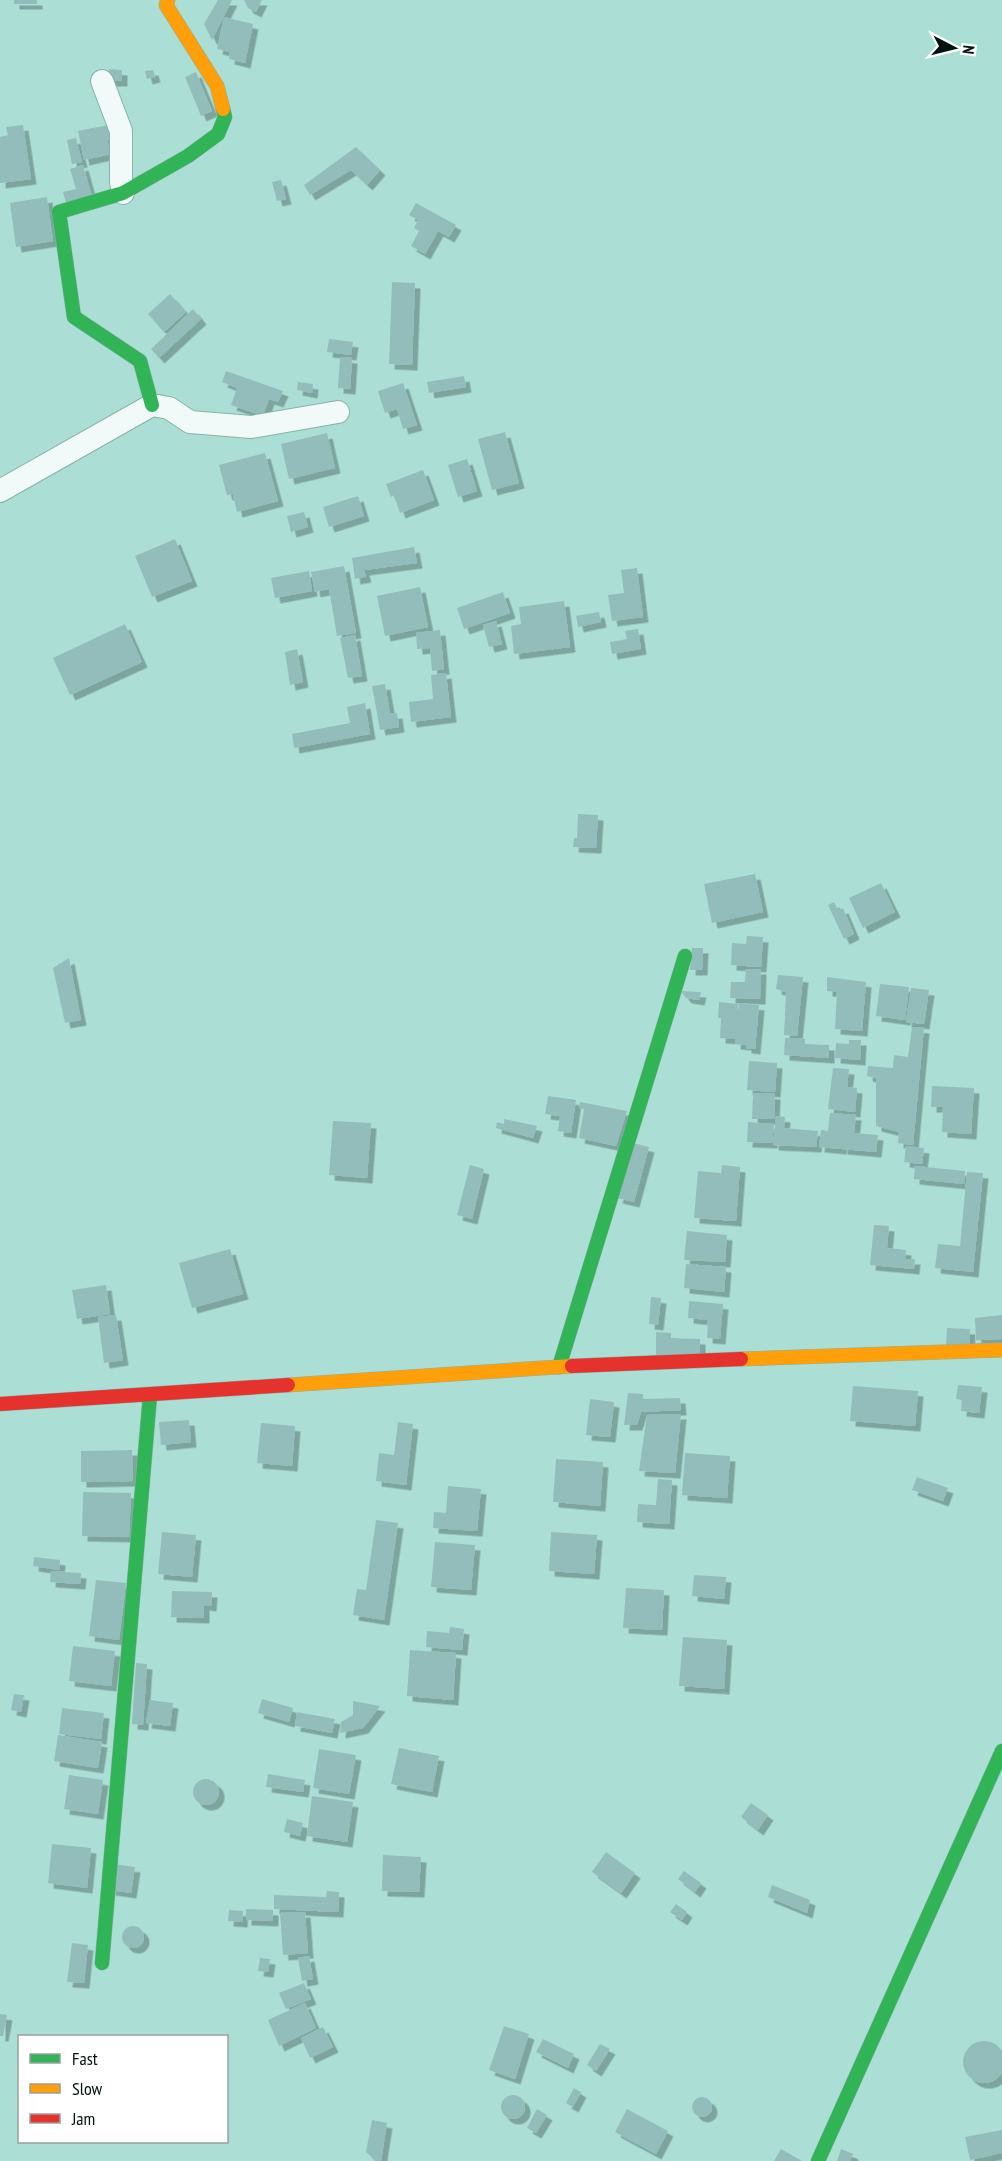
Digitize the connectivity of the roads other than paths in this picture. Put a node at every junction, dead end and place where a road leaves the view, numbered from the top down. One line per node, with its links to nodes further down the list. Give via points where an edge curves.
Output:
1 (168, 0): 3 (street, via 166,5 217,86 225,117 218,134)
2 (102, 81): 3 (street, via 121,131)
3 (123, 193): 4 (street, via 59,212 65,263 74,317 140,362)
4 (152, 405): 5 (street, via 169,408 190,422 251,427); 6 (street)
5 (338, 412)
6 (0, 491)
7 (685, 956): 9 (street)
8 (1002, 1350): 9 (street)
9 (559, 1367): 10 (street)
10 (150, 1395): 11 (street); 13 (street)
11 (0, 1404)
12 (1002, 1751): 14 (street)
13 (102, 1963)
14 (818, 2161)

